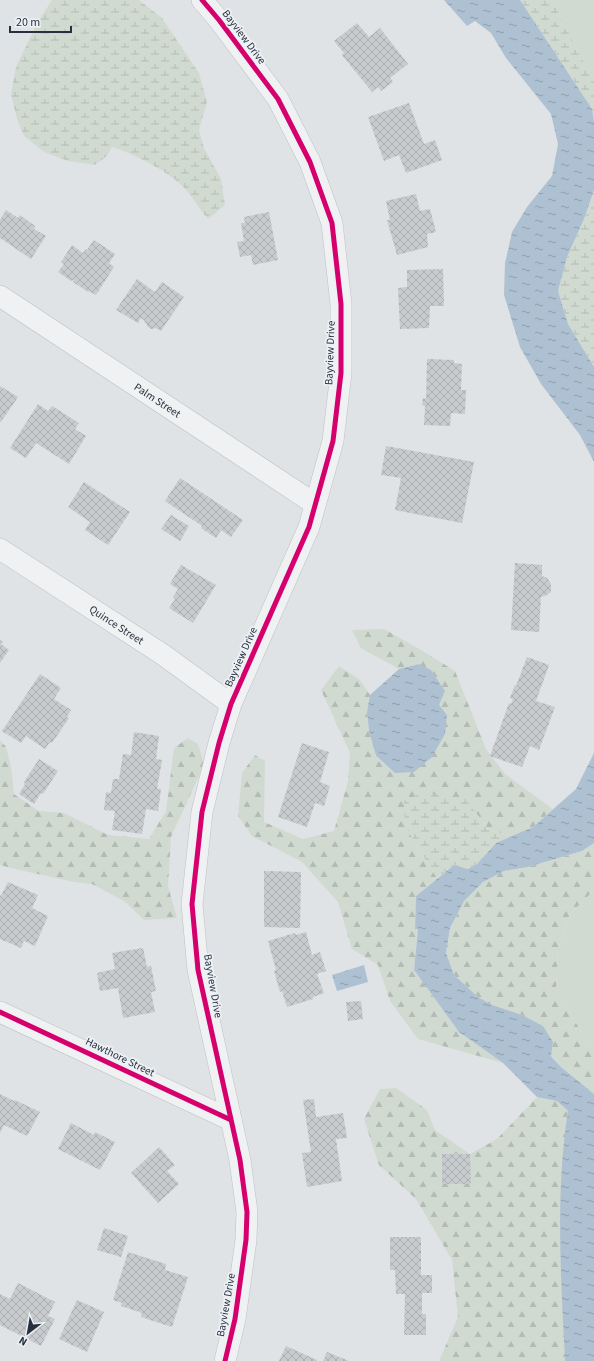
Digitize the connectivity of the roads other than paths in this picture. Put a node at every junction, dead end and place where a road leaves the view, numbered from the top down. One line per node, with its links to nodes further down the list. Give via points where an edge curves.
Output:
1 (202, 0): 3 (street, Bayview Drive, via 278,99 310,162 332,223 341,304 341,373 333,442)
2 (0, 296): 3 (street, Palm Street)
3 (315, 504): 5 (street, Bayview Drive, via 309,527)
4 (0, 549): 5 (street, Quince Street, via 162,654)
5 (231, 704): 7 (street, Bayview Drive, via 202,812 192,904 198,970)
6 (0, 1012): 7 (street, Hawthore Street)
7 (231, 1120): 8 (street, Bayview Drive, via 240,1160 247,1212 246,1240 235,1319)
8 (225, 1361)

